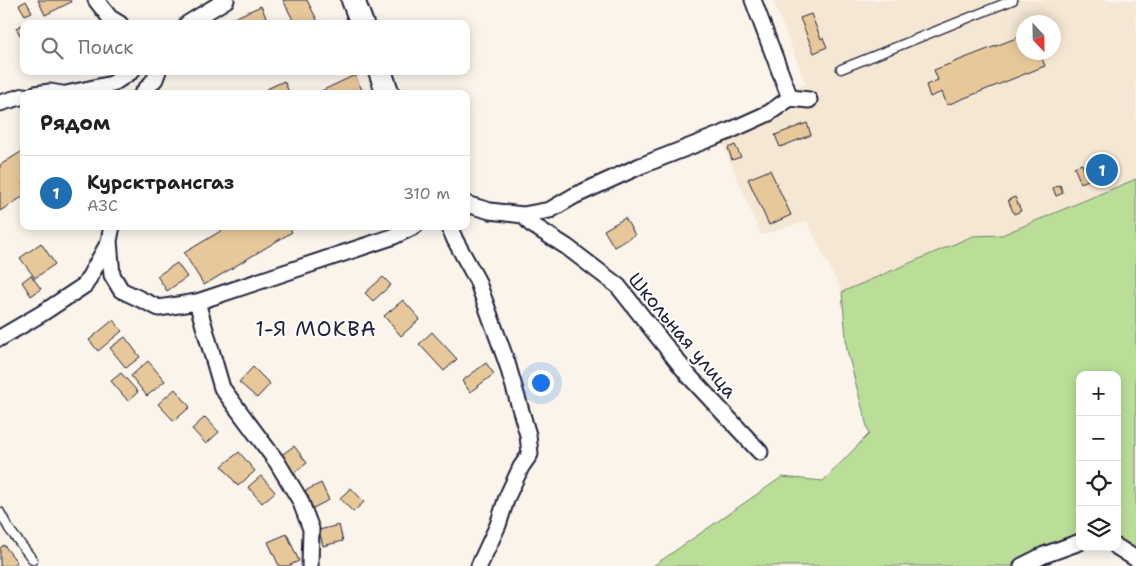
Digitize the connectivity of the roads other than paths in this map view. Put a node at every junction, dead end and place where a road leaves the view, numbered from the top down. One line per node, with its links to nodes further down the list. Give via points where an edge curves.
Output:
1 (96, 0): 6 (street)
2 (226, 0): 7 (street)
3 (354, 0): 8 (street)
4 (753, 0): 17 (street)
5 (1013, 0): 9 (lane)
6 (113, 20)
7 (194, 20)
8 (361, 20)
9 (841, 69)
10 (126, 75): 13 (street, via 112,84)
11 (156, 75): 14 (street)
12 (381, 75): 15 (street)
13 (84, 90)
14 (145, 90)
15 (387, 90)
16 (20, 97): 19 (street)
17 (790, 98): 18 (street); 21 (street, via 769,113 640,166 550,210)
18 (808, 100)
19 (0, 104)
20 (470, 205): 21 (street)
21 (523, 215): 27 (street, Школьная улица, via 618,286 689,376)
22 (407, 230): 25 (street)
23 (451, 230): 34 (street, via 477,280 507,363 528,435 530,454 507,498)
24 (111, 234): 25 (street, via 112,275 121,290 159,308); 26 (street, via 84,285)
25 (197, 302): 33 (street, via 222,388 277,462 300,500 311,529)
26 (0, 338)
27 (760, 452)
28 (0, 512): 32 (lane)
29 (1076, 543): 35 (street)
30 (1121, 550): 31 (street)
31 (1136, 559)
32 (33, 560)
33 (310, 566)
34 (479, 566)
35 (1022, 566)

